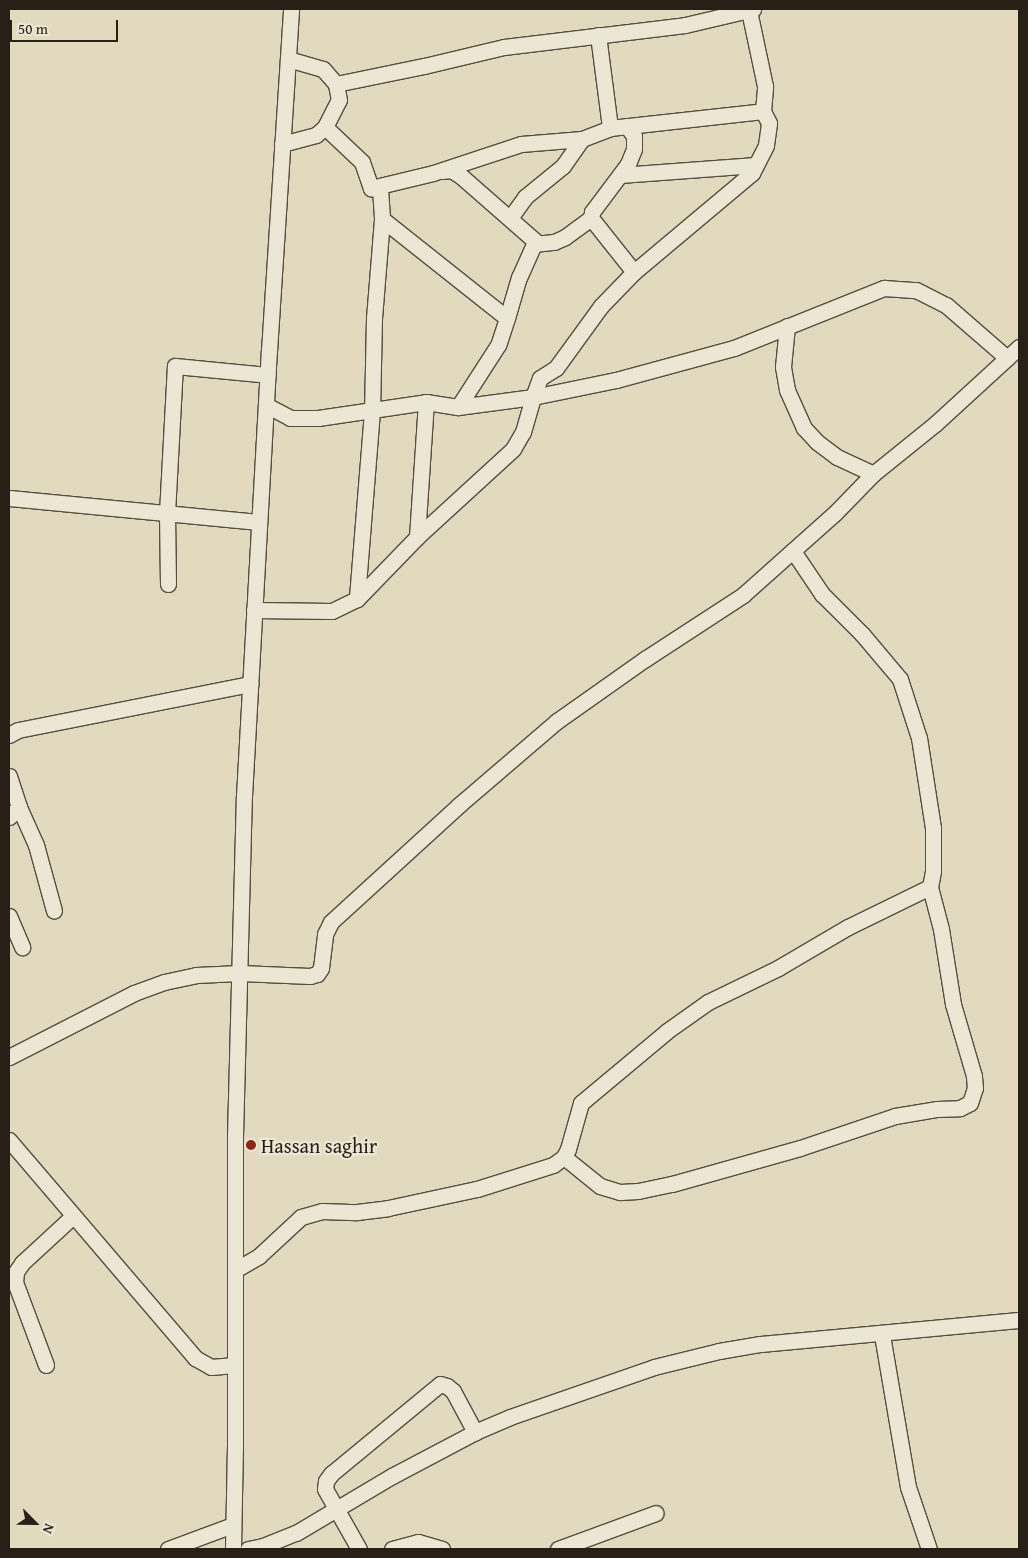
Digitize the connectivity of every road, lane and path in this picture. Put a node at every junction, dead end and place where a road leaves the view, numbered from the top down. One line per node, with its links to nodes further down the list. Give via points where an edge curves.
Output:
1 (291, 9): 4 (street)
2 (751, 10): 3 (street, via 685,25); 6 (street, via 764,86)
3 (598, 35): 5 (street, via 504,47); 9 (street)
4 (288, 59): 5 (street, via 323,69); 11 (street)
5 (336, 84): 8 (street, via 339,100)
6 (763, 111): 7 (street); 12 (street, via 769,123 766,145)
7 (627, 126): 9 (street); 14 (street, via 634,136 634,149)
8 (325, 128): 11 (street, via 316,135); 15 (street, via 362,162)
9 (610, 128): 10 (street)
10 (582, 139): 13 (street, via 521,144); 16 (street, via 563,166 525,197)
11 (282, 144): 25 (street)
12 (756, 165): 14 (street); 20 (street, via 752,173 726,197)
13 (433, 173): 15 (street); 16 (street, via 451,170)
14 (620, 175): 17 (street, via 592,212)
15 (371, 188): 18 (street, via 380,189)
16 (510, 218): 19 (street, via 534,240)
17 (591, 218): 19 (street, via 565,237); 20 (street)
18 (382, 219): 21 (street); 30 (street, via 374,318)
19 (534, 244): 21 (street)
20 (634, 272): 26 (street, via 601,306 556,368 540,378)
21 (506, 318): 29 (street, via 498,345)
22 (787, 326): 24 (street, via 884,288 916,290 946,305); 26 (street, via 734,348 616,380); 31 (street, via 783,367 787,390 804,428 837,457)
23 (1019, 346): 24 (street)
24 (1007, 358): 31 (street, via 935,424)
25 (268, 376): 28 (street); 33 (street, via 175,366)
26 (533, 396): 29 (street); 35 (street, via 523,432 513,449)
27 (426, 402): 29 (street); 30 (street); 35 (street)
28 (266, 405): 30 (street, via 290,418); 34 (street)
29 (458, 407)
30 (372, 411): 38 (street)
31 (873, 474): 36 (street)
32 (9, 498): 33 (street)
33 (167, 513): 34 (street); 37 (street)
34 (259, 522): 39 (street)
35 (418, 537): 38 (street)
36 (793, 551): 44 (street, via 822,594 900,679 919,738 934,828); 48 (street, via 743,595 557,721 459,805 331,922 325,934 321,968 316,974)
37 (168, 584)
38 (357, 598): 39 (street, via 332,611)
39 (254, 610): 40 (street)
40 (250, 684): 41 (street); 48 (street)
41 (9, 734)
42 (9, 778): 43 (street)
43 (14, 812): 45 (street, via 36,845)
44 (930, 887): 51 (street, via 708,1002 667,1031 581,1103); 51 (street, via 941,929 953,1004 974,1076 975,1088 970,1103 960,1108 895,1116 800,1148 638,1191 620,1192 600,1186)
45 (54, 911)
46 (9, 916): 47 (street)
47 (22, 947)
48 (240, 973): 49 (street, via 196,975 164,982 134,993); 53 (street)
49 (9, 1057)
50 (12, 1152): 52 (street)
51 (564, 1157): 53 (street, via 553,1165 477,1189 388,1208 357,1212 322,1211 301,1217 258,1256)
52 (73, 1216): 56 (street, via 22,1262 16,1272 15,1282); 57 (street, via 195,1358 211,1367)
53 (235, 1270): 57 (street)
54 (1019, 1320): 55 (street)
55 (882, 1335): 58 (street, via 760,1344 718,1351 654,1367); 69 (street, via 908,1487)
56 (46, 1365)
57 (235, 1365): 61 (street)
58 (475, 1432): 59 (street); 59 (street, via 453,1391 440,1384 331,1474 325,1489)
59 (335, 1510): 64 (street, via 281,1540); 65 (street)
60 (656, 1513): 68 (street)
61 (233, 1525): 62 (street); 63 (street)
62 (168, 1549)
63 (233, 1549): 64 (street)
64 (247, 1549)
65 (359, 1549)
66 (392, 1549): 67 (street, via 418,1542)
67 (442, 1549)
68 (558, 1549)
69 (929, 1549)

